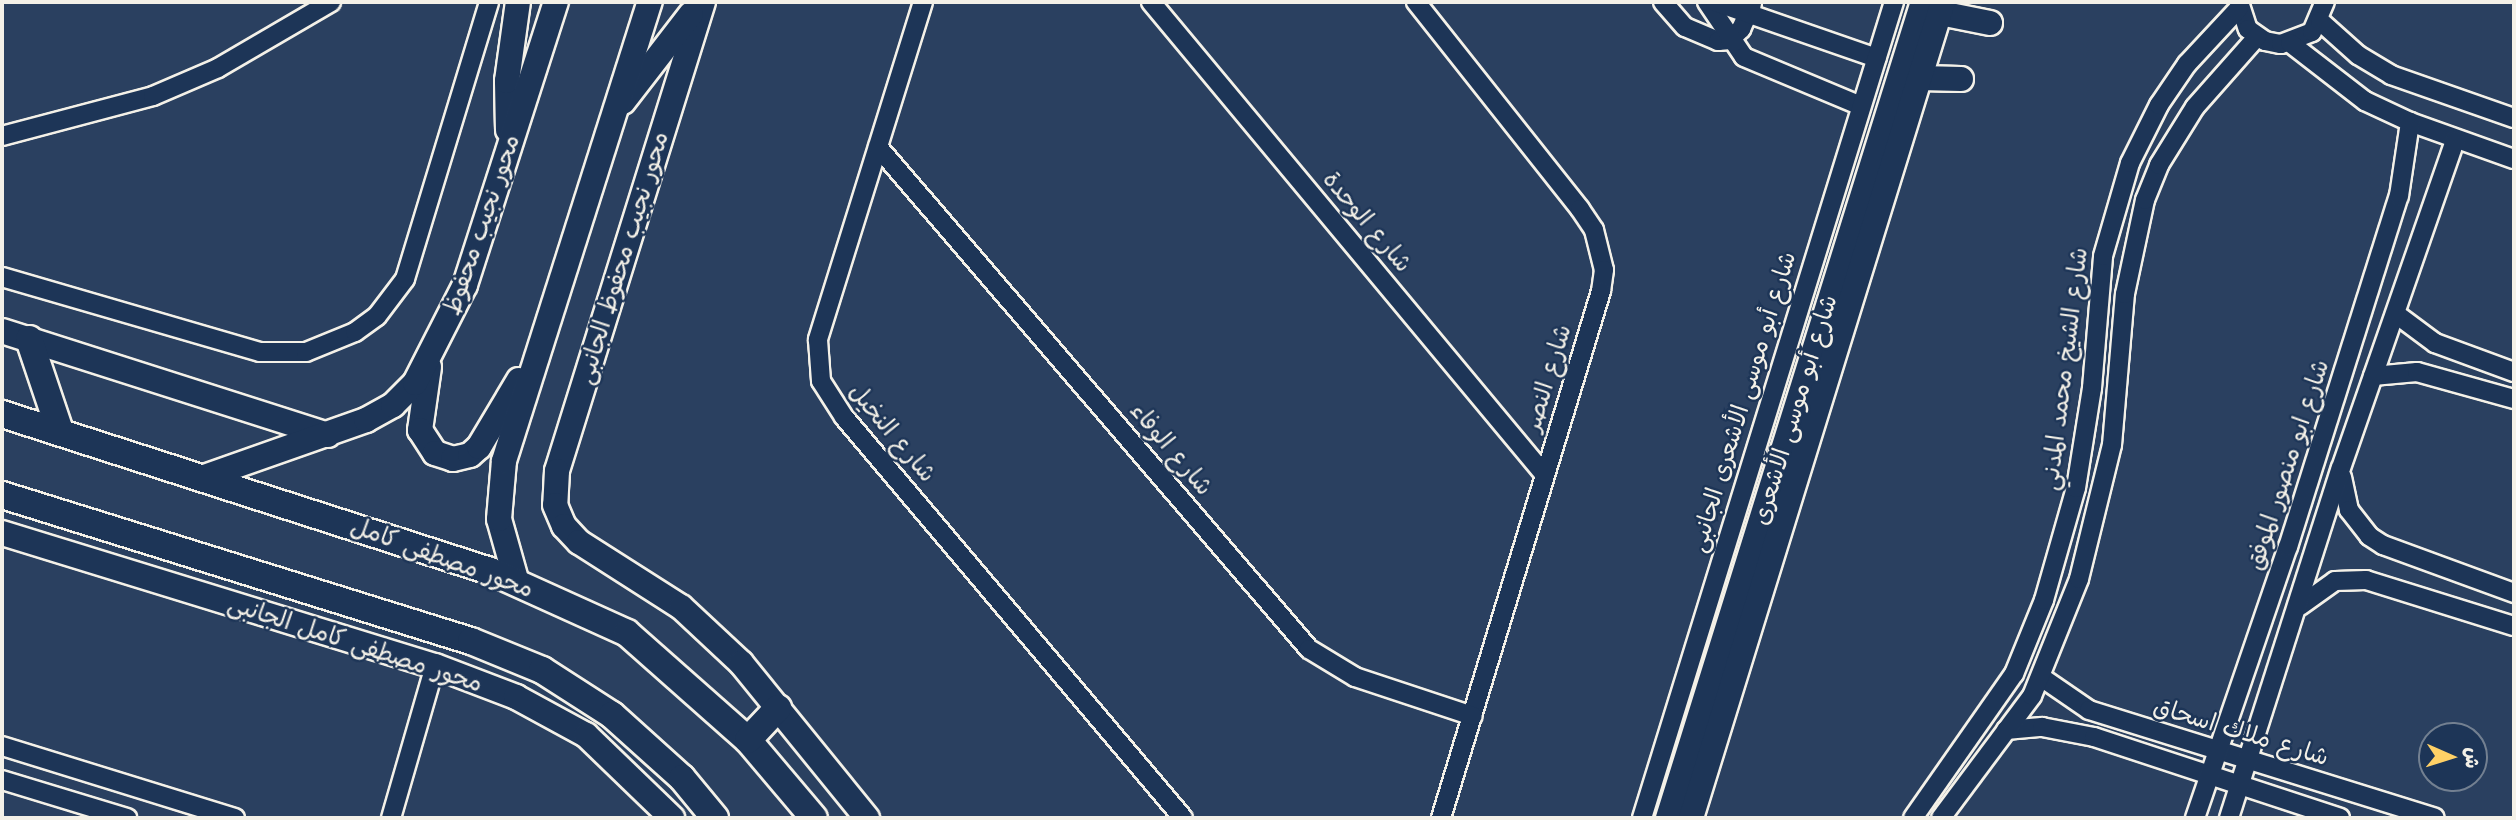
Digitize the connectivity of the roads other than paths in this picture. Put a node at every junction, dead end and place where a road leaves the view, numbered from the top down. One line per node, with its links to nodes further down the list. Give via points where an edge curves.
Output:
1 (331, 2): 30 (street, via 218,68 153,96)
2 (489, 2): 35 (street, via 405,279 377,316 355,332 306,352 260,352)
3 (518, 2): 33 (street, via 507,80)
4 (556, 2): 33 (street, محور نجيب محفوظ)
5 (650, 2): 27 (street)
6 (701, 2): 27 (street); 62 (street, محور نجيب محفوظ الجانبى, via 557,471 554,494 559,516 579,542 681,607 741,663)
7 (923, 2): 32 (street, شارع النخيل)
8 (1151, 2): 50 (street, شارع الوحدة)
9 (1416, 2): 50 (street, شارع النصر, via 1580,209 1602,249 1601,291)
10 (1663, 2): 21 (street, via 1697,35)
11 (1707, 2): 21 (street)
12 (1715, 2): 17 (street)
13 (1895, 2): 23 (street, شارع أبو موسى الأشعرى الجانبى)
14 (2325, 2): 18 (street)
15 (2239, 5): 20 (street); 83 (street, شارع الشيخ محمد المدني, via 2187,64 2159,105 2130,163 2103,256 2092,388 2076,488 2044,600 2014,674)
16 (1935, 6): 19 (street); 24 (street, شارع أبو موسى الأشعرى); 72 (street, شارع أبو موسى الأشعرى)
17 (1751, 8): 21 (street); 23 (street)
18 (2320, 22): 22 (street, via 2302,39); 28 (street, via 2358,55 2391,75)
19 (1990, 23)
20 (2257, 37): 22 (street); 61 (street, شارع الشيخ محمد المدني, via 2188,117 2145,200 2129,261 2112,445 2101,498 2079,579)
21 (1730, 40): 26 (street, via 1744,57 1765,68)
22 (2290, 43): 29 (street, via 2344,88)
23 (1877, 58): 26 (street, شارع أبو موسى الأشعرى الجانبى)
24 (1920, 78): 25 (street); 72 (street, شارع أبو موسى الأشعرى, via 1867,281 1824,419 1781,553)
25 (1961, 79)
26 (1860, 106): 82 (street, شارع أبو موسى الأشعرى الجانبى)
27 (616, 110): 41 (street)
28 (2514, 118)
29 (2410, 122): 31 (street); 38 (street, شارع ابو منصور الموفق, via 2399,196)
30 (2, 136)
31 (2455, 139): 34 (street); 36 (street, شارع ابو منصور الموفق)
32 (878, 146): 63 (street, شارع الوفاء, via 1309,649 1355,677); 80 (street, شارع النخيل, via 818,340 821,381 844,417)
33 (509, 147): 42 (street, محور نجيب محفوظ, via 465,285)
34 (2514, 159)
35 (2, 277)
36 (2396, 314): 40 (street, شارع ابو منصور الموفق); 43 (street, via 2435,343)
37 (2, 331): 39 (street)
38 (2357, 334): 40 (street); 54 (street, شارع ابو منصور الموفق)
39 (29, 339): 47 (main road); 48 (street)
40 (2384, 343): 44 (street, شارع ابو منصور الموفق)
41 (540, 347): 42 (street, via 479,447 461,458 435,453 420,430); 56 (street, via 500,480 502,538)
42 (430, 356): 48 (street, محور نجيب محفوظ, via 415,383 393,405)
43 (2514, 372)
44 (2373, 376): 45 (street, via 2417,372); 49 (street, شارع ابو منصور الموفق)
45 (2514, 399)
46 (2, 414): 47 (main road, محور مصطفى كامل)
47 (60, 431): 51 (main road, محور مصطفى كامل)
48 (328, 435): 51 (street, محور نجيب محفوظ)
49 (2341, 468): 55 (street, شارع ابو منصور الموفق); 57 (street, via 2349,510 2369,536)
50 (1544, 474): 63 (street, شارع النصر)
51 (207, 477): 56 (main road, محور مصطفى كامل)
52 (2, 495): 77 (main road, via 471,641 542,670 612,715 681,778)
53 (2, 533): 60 (street, محور مصطفى كامل الجانبى)
54 (2288, 547): 55 (street); 67 (street, شارع ابو منصور الموفق)
55 (2315, 555): 58 (street, شارع ابو منصور الموفق)
56 (517, 583): 65 (main road, محور مصطفى كامل, via 627,633)
57 (2514, 593)
58 (2300, 606): 59 (street, via 2334,580 2366,580); 68 (street, شارع ابو منصور الموفق)
59 (2514, 625)
60 (435, 666): 75 (street); 76 (street, محور مصطفى كامل الجانبى, via 548,711 586,735)
61 (2041, 677): 64 (street, شارع الشيخ محمد المدني); 67 (street, شارع ملاك اسحاق, via 2089,710)
62 (778, 708): 65 (main road); 79 (street)
63 (1473, 716): 81 (street, شارع النصر)
64 (2006, 730): 69 (street, شارع ملاك اسحاق, via 2062,729); 84 (street, شارع الشيخ محمد المدني)
65 (748, 740): 78 (main road, محور مصطفى كامل)
66 (2, 746): 74 (street)
67 (2219, 748): 68 (street, شارع ملاك اسحاق); 69 (street, شارع ابو منصور الموفق)
68 (2250, 758): 71 (street, شارع ابو منصور الموفق); 88 (street, شارع ملاك اسحاق)
69 (2210, 776): 71 (street, شارع ملاك اسحاق); 85 (street, شارع ابو منصور الموفق)
70 (2, 780): 73 (street)
71 (2240, 786): 86 (street, شارع ابو منصور الموفق); 87 (street, شارع ملاك اسحاق)
72 (1684, 816)
73 (127, 818)
74 (235, 818)
75 (391, 818)
76 (673, 818)
77 (715, 818)
78 (814, 818)
79 (867, 818)
80 (1183, 818)
81 (1441, 818)
82 (1642, 818)
83 (1913, 818)
84 (1941, 818)
85 (2195, 818)
86 (2229, 818)
87 (2340, 818)
88 (2435, 818)

